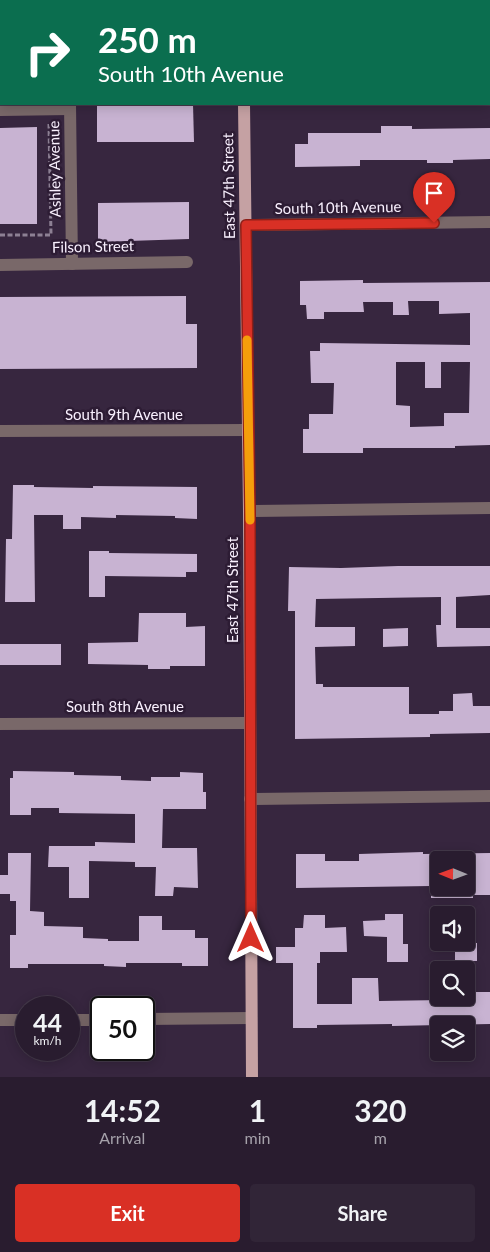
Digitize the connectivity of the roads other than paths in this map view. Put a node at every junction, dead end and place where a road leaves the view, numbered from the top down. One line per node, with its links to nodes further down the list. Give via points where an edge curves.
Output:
1 (244, 105): 5 (main road, East 47th Street)
2 (70, 106): 3 (street, via 49,110); 7 (street, Ashley Avenue)
3 (0, 110)
4 (490, 222): 5 (street, South 10th Avenue)
5 (246, 225): 9 (main road, East 47th Street)
6 (187, 262): 7 (street, Filson Street)
7 (72, 264): 8 (street, Filson Street)
8 (0, 265)
9 (248, 430): 10 (street, South 9th Avenue); 12 (main road, East 47th Street)
10 (0, 431)
11 (490, 508): 12 (street)
12 (250, 511): 13 (main road, East 47th Street)
13 (249, 723): 14 (street, South 8th Avenue); 16 (main road, East 47th Street)
14 (0, 724)
15 (490, 796): 16 (street)
16 (250, 799): 17 (main road, East 47th Street)
17 (251, 1018): 18 (street); 21 (main road, East 47th Street)
18 (155, 1019)
19 (0, 1020): 20 (street)
20 (15, 1020)
21 (252, 1077)

